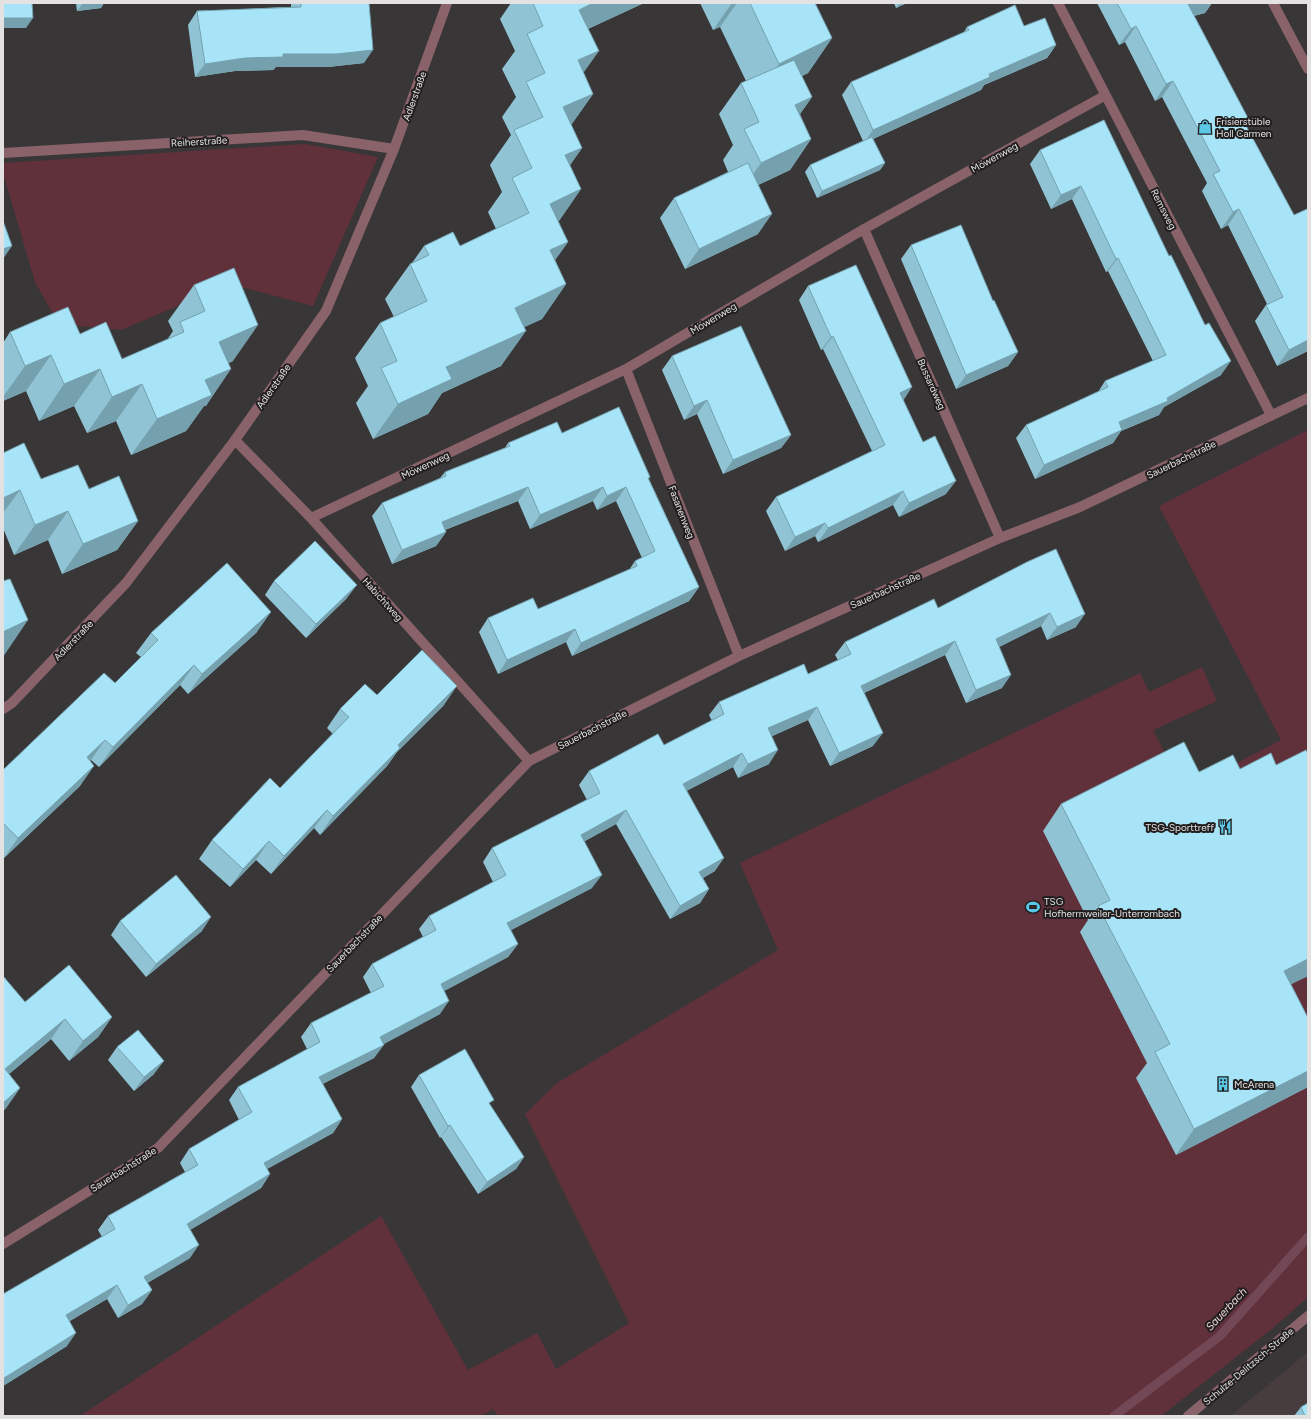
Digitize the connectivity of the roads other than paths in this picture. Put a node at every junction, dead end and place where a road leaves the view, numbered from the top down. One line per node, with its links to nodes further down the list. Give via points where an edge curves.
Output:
1 (448, 3): 6 (street, Adlerstraße)
2 (1058, 3): 5 (street, Remsweg)
3 (1273, 3): 4 (street)
4 (1308, 69)
5 (1104, 96): 8 (street, Möwenweg); 11 (street, Remsweg)
6 (394, 149): 7 (street, Reiherstraße, via 303,135); 12 (street, Adlerstraße, via 326,311)
7 (3, 153)
8 (864, 229): 9 (street, Möwenweg); 14 (street, Bussardweg)
9 (626, 369): 13 (street, Möwenweg); 15 (street, Fasanenweg)
10 (1308, 398): 11 (street, Sauerbachstraße)
11 (1271, 415): 14 (street, Sauerbachstraße, via 1080,507)
12 (235, 440): 13 (street, Habichtweg); 16 (street, Adlerstraße, via 126,583 12,703)
13 (311, 518): 17 (street, Habichtweg)
14 (1000, 538): 15 (street, Sauerbachstraße)
15 (739, 656): 17 (street, Sauerbachstraße)
16 (3, 709)
17 (528, 761): 18 (street, Sauerbachstraße, via 158,1148)
18 (3, 1244)
19 (1308, 1316): 20 (street, Schulze-Delitzsch-Straße)
20 (1188, 1416)

